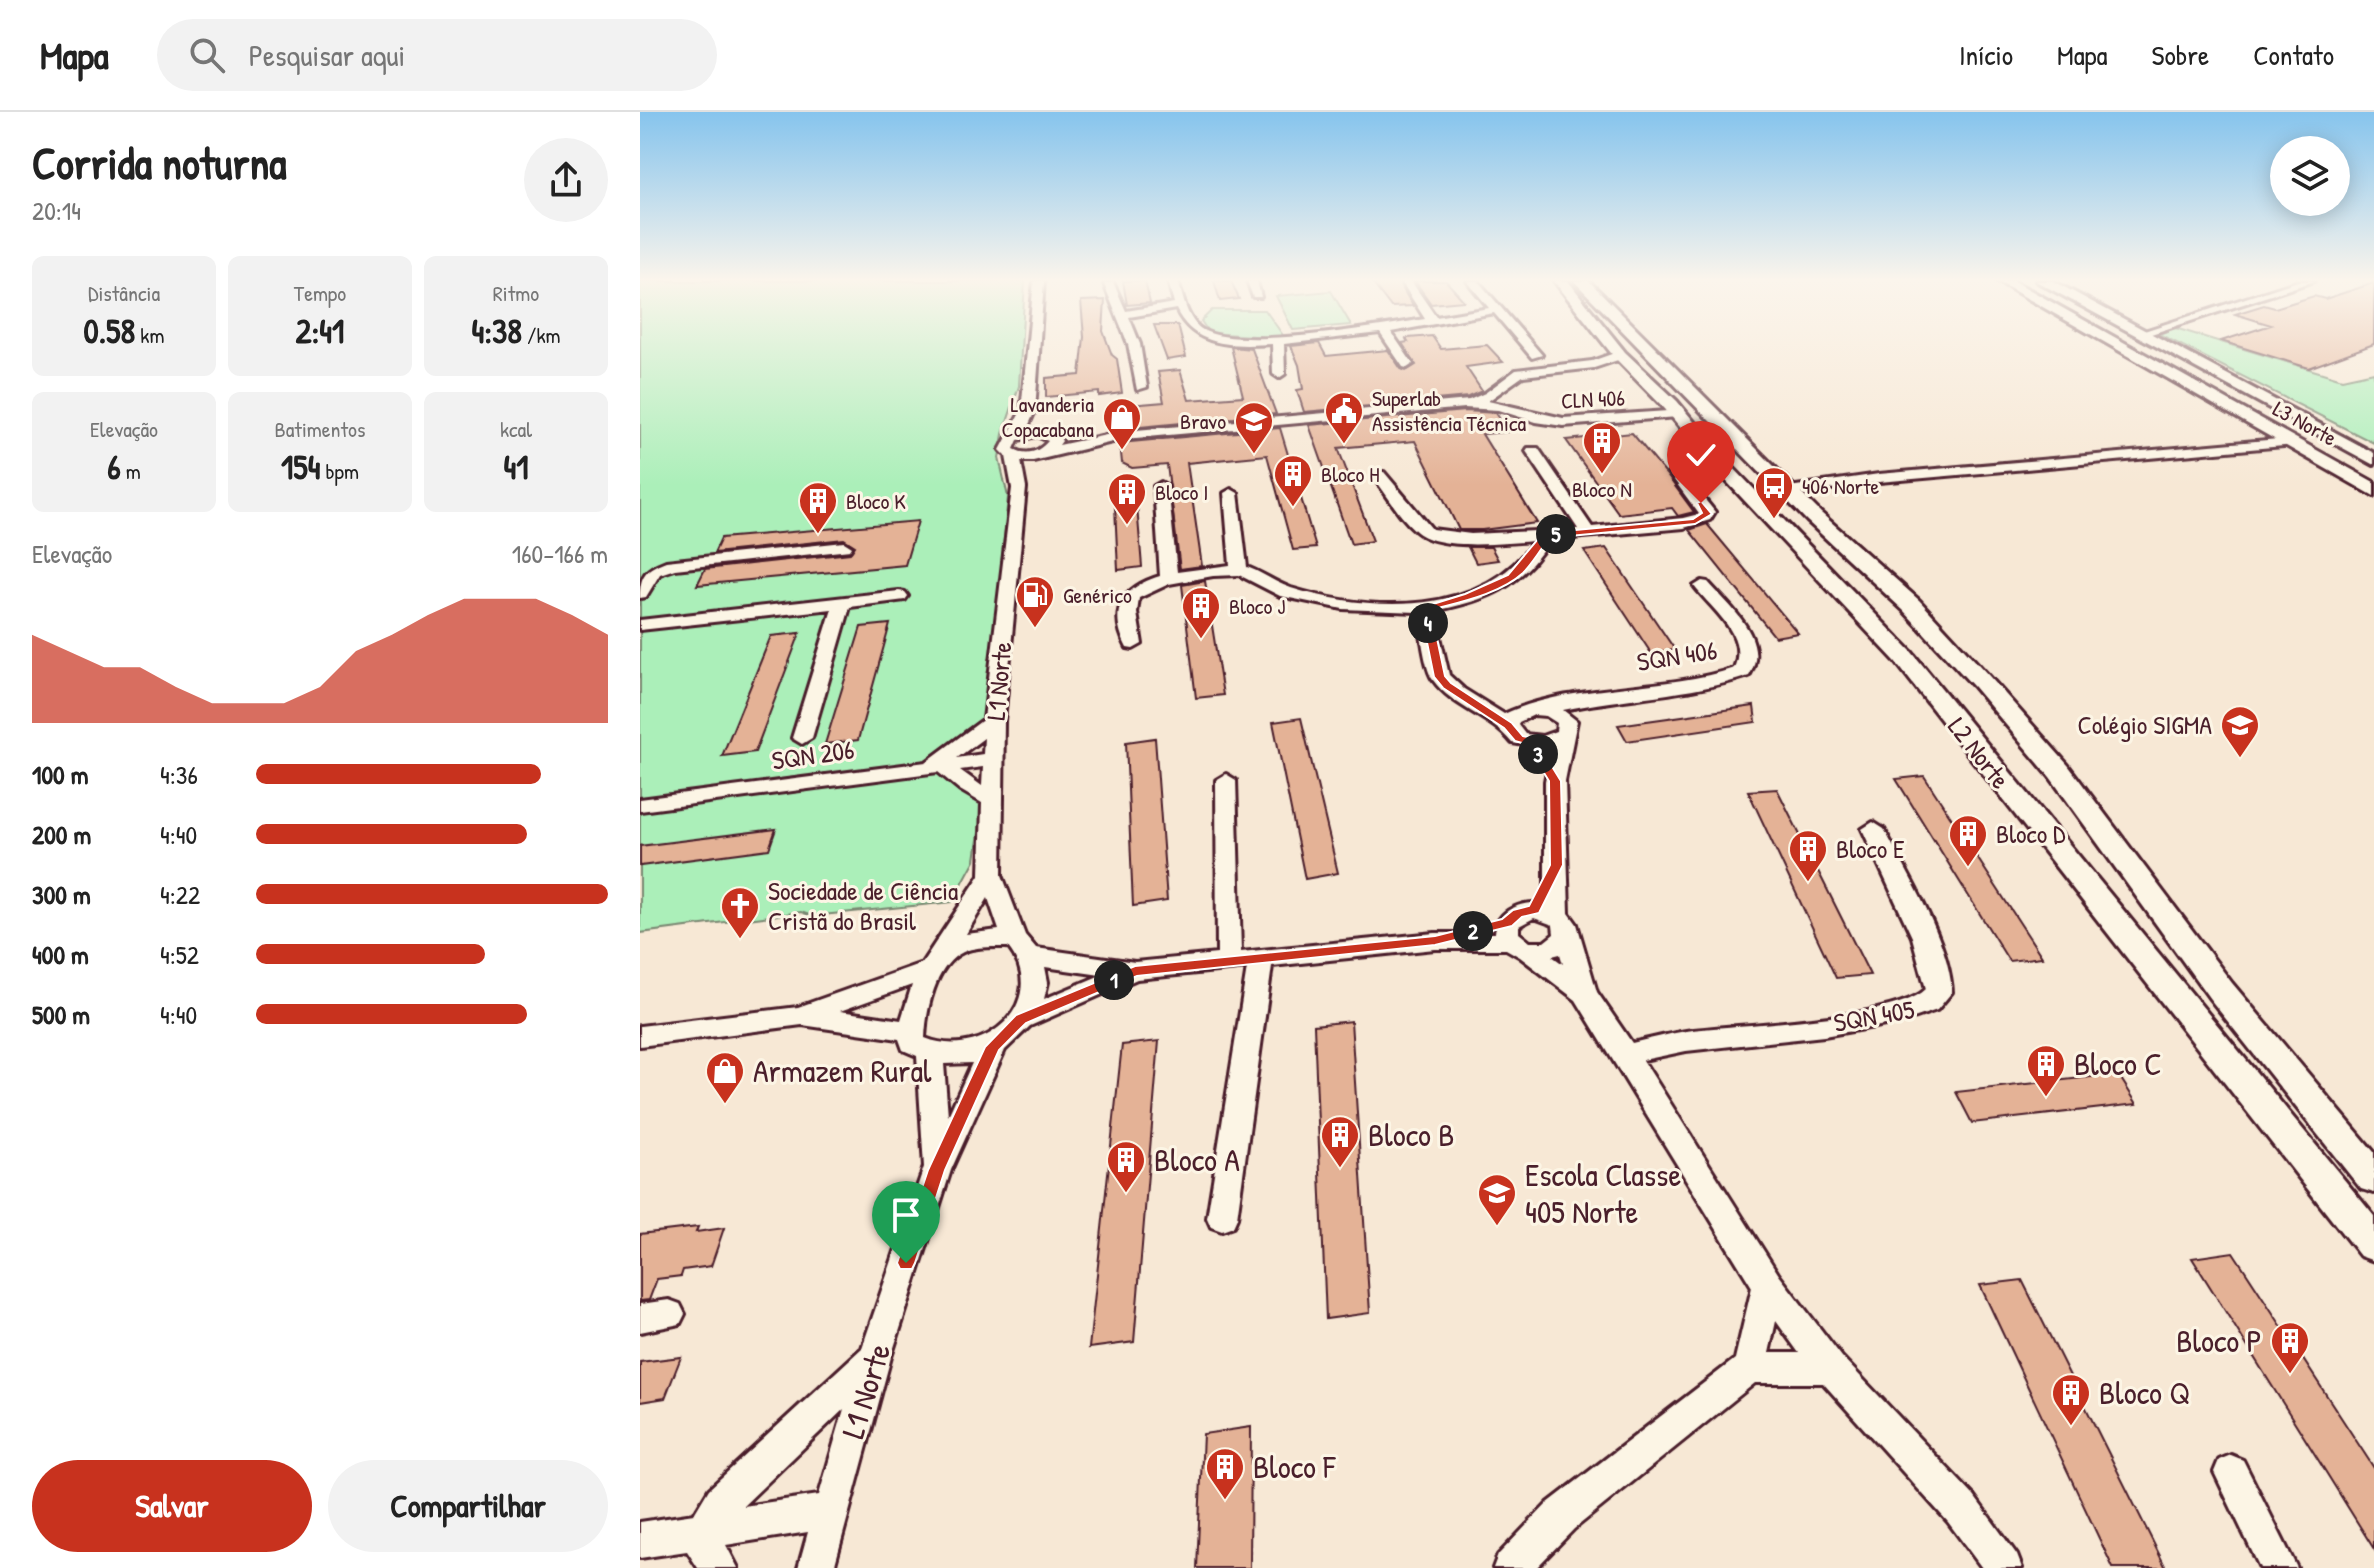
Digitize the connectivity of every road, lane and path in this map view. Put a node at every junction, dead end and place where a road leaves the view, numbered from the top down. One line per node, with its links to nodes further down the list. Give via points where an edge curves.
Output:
1 (1033, 349): 18 (street)
2 (1135, 349): 14 (street)
3 (1278, 349): 13 (street)
4 (1397, 349): 12 (street)
5 (1530, 349): 11 (street)
6 (1613, 349): 15 (street, via 1594,364 1520,373)
7 (1626, 349): 19 (main road, L2 Norte)
8 (1628, 349): 24 (main road, L2 Norte)
9 (2125, 349): 20 (main road, L3 Norte)
10 (2173, 349): 30 (main road, L3 Norte)
11 (1536, 355)
12 (1407, 364)
13 (1279, 374)
14 (1141, 387)
15 (1502, 389): 16 (street); 17 (street)
16 (1465, 404): 17 (street, CLN 406); 23 (street)
17 (1513, 409): 19 (street, CLN 406, via 1563,422)
18 (1028, 411): 21 (street); 22 (street)
19 (1678, 413): 26 (main road, L2 Norte)
20 (2273, 432): 25 (main road, L3 Norte); 34 (street)
21 (1044, 434): 22 (street); 23 (street); 28 (street, L1 Norte, via 1055,441)
22 (1017, 435): 29 (street, via 1007,445)
23 (1125, 435): 28 (street)
24 (1742, 442): 26 (main road, via 1733,451); 34 (main road, L2 Norte)
25 (2290, 442): 34 (street); 36 (main road, L3 Norte)
26 (1705, 447): 51 (main road, L2 Norte)
27 (1533, 451): 38 (street)
28 (1043, 453): 29 (street); 35 (street, L1 Norte)
29 (1013, 455): 35 (street, L1 Norte)
30 (2374, 460)
31 (1676, 473): 38 (street, via 1707,512 1705,517)
32 (1379, 475): 39 (street, via 1434,536 1479,540)
33 (1161, 486): 42 (street)
34 (1783, 486): 50 (main road, L2 Norte, via 1911,605)
35 (1019, 488): 57 (street, L1 Norte)
36 (2374, 490)
37 (1231, 493): 41 (street)
38 (1587, 531): 39 (street)
39 (1546, 535): 47 (street, via 1512,577)
40 (844, 547): 44 (street, via 680,562 654,571)
41 (1239, 570): 42 (street); 47 (street, via 1274,589 1309,598 1374,608)
42 (1169, 579): 49 (street, via 1142,587 1130,597)
43 (1702, 586): 55 (street, SQN 406, via 1744,637 1748,659 1742,672 1715,681)
44 (640, 593)
45 (899, 596): 46 (street)
46 (842, 603): 48 (street); 60 (street, SQN 206)
47 (1425, 608): 54 (street, via 1440,677)
48 (640, 625)
49 (1133, 644)
50 (1951, 650): 51 (main road, via 1948,660 1935,662); 52 (main road, L2 Norte)
51 (1903, 656): 53 (main road, L2 Norte)
52 (1982, 682): 53 (main road, via 1951,677); 86 (main road, L2 Norte, via 2059,771 2221,991)
53 (1929, 689): 88 (main road, L2 Norte)
54 (1457, 693): 56 (street, SQN 406); 58 (street)
55 (1612, 694): 56 (street, SQN 406); 59 (street, SQN 406)
56 (1535, 709): 58 (street, via 1519,712); 59 (street, via 1551,711)
57 (994, 721): 62 (street, L1 Norte); 63 (street)
58 (1508, 725): 61 (street, via 1519,739)
59 (1566, 728): 61 (street, SQN 406, via 1544,742); 65 (street)
60 (802, 738)
61 (1531, 742): 65 (street)
62 (995, 759): 63 (street, SQN 206); 66 (street, L1 Norte)
63 (938, 765): 66 (street); 67 (street, SQN 206)
64 (1226, 780): 75 (street)
65 (1555, 781): 70 (street)
66 (994, 801): 69 (street, L1 Norte)
67 (640, 805)
68 (1873, 829): 84 (street, SQN 405, via 1940,983 1934,1001 1885,1017 1685,1041)
69 (991, 875): 72 (street, L1 Norte); 74 (street, L1 Norte)
70 (1552, 921): 71 (street, via 1518,913); 71 (street, via 1558,946 1545,951); 77 (street)
71 (1515, 938): 73 (street); 77 (street)
72 (1022, 947): 74 (street, via 971,939); 76 (street); 79 (street, via 1037,981)
73 (1261, 958): 75 (street); 87 (street)
74 (935, 961): 78 (street); 80 (street)
75 (1229, 961): 76 (street)
76 (1135, 971): 79 (street)
77 (1585, 994): 84 (street)
78 (800, 1016): 80 (street); 81 (street)
79 (1021, 1019): 82 (street)
80 (911, 1031): 83 (street, via 912,1043)
81 (640, 1036)
82 (993, 1047): 83 (street, via 964,1057); 85 (street, L1 Norte)
83 (930, 1055): 85 (street, L1 Norte)
84 (1626, 1055): 89 (street)
85 (937, 1170): 90 (street, L1 Norte)
86 (2374, 1178)
87 (1222, 1218)
88 (2374, 1244)
89 (1768, 1285): 91 (street); 92 (street)
90 (875, 1357): 94 (street, L1 Norte); 95 (street, via 722,1502)
91 (1749, 1368): 92 (street); 99 (street, via 1561,1516)
92 (1830, 1368): 100 (street, via 1961,1509)
93 (2231, 1472): 101 (street)
94 (830, 1511): 95 (street); 98 (street, L1 Norte)
95 (700, 1531): 96 (street); 97 (street)
96 (640, 1540)
97 (720, 1568)
98 (816, 1568)
99 (1511, 1568)
100 (2004, 1568)
101 (2279, 1568)

